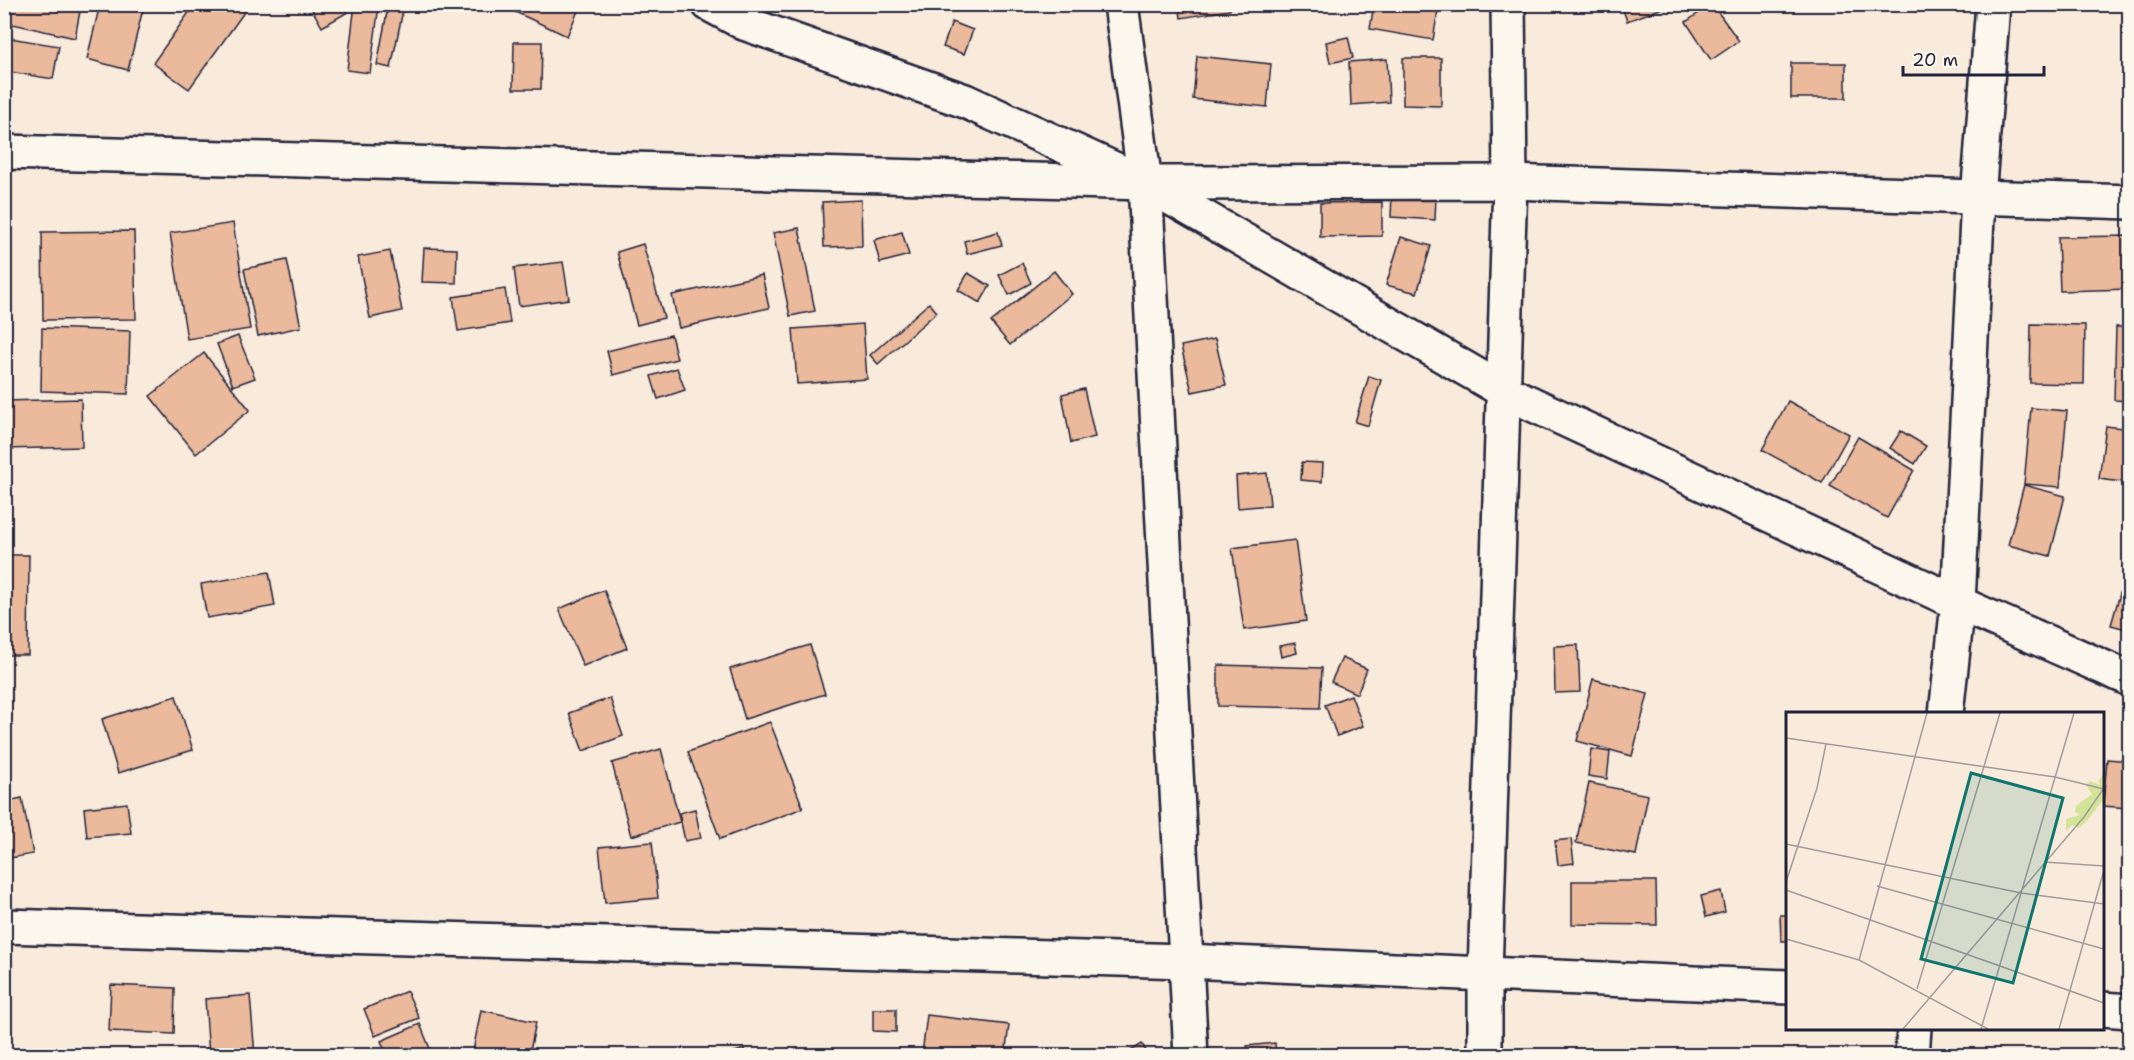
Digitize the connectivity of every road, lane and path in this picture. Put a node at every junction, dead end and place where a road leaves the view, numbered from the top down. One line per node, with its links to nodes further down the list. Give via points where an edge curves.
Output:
1 (709, 4): 5 (street)
2 (1121, 4): 8 (street)
3 (1508, 4): 7 (street)
4 (1994, 4): 9 (street)
5 (743, 14): 8 (street, via 965,101)
6 (4, 152): 8 (street)
7 (1510, 182): 8 (street); 9 (street); 11 (street)
8 (1145, 183): 11 (street); 16 (street)
9 (1978, 198): 10 (street); 12 (street)
10 (2130, 202)
11 (1504, 391): 12 (street); 17 (street)
12 (1958, 603): 13 (street); 14 (street)
13 (2130, 679)
14 (1946, 712)
15 (4, 926): 16 (street)
16 (1185, 961): 17 (street); 22 (street)
17 (1485, 975): 18 (street); 23 (street)
18 (1786, 987)
19 (2104, 1010): 20 (street)
20 (2130, 1011)
21 (1914, 1030): 24 (street)
22 (1191, 1056)
23 (1485, 1056)
24 (1912, 1056)

